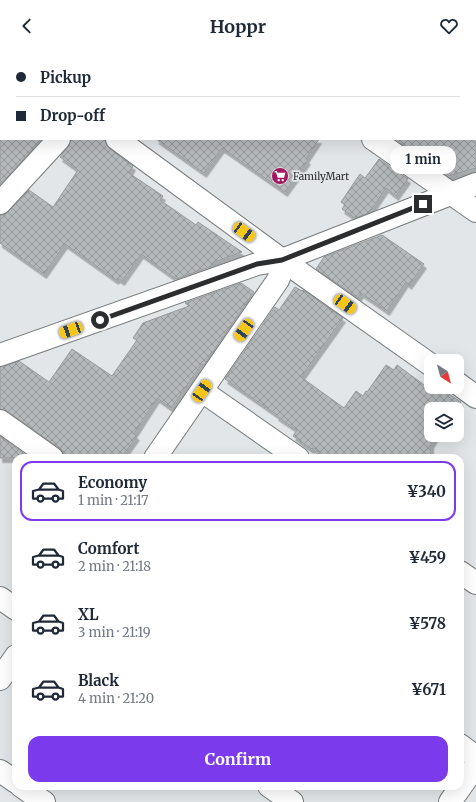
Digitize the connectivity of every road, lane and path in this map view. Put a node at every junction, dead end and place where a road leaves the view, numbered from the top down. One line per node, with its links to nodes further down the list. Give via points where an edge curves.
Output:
1 (58, 140): 6 (street)
2 (118, 140): 8 (street)
3 (374, 140): 5 (street)
4 (476, 184): 5 (street)
5 (450, 193): 7 (street); 8 (street)
6 (0, 203)
7 (476, 211)
8 (282, 260): 9 (street, via 257,264); 10 (street); 12 (street, via 278,280)
9 (0, 355)
10 (424, 360)
11 (464, 389): 13 (street)
12 (202, 391): 16 (street); 17 (street)
13 (476, 397)
14 (0, 421): 15 (street)
15 (46, 454)
16 (158, 454)
17 (292, 454)
18 (464, 575): 19 (street)
19 (476, 583)
20 (0, 598): 21 (street)
21 (12, 606)
22 (12, 662): 23 (street)
23 (0, 679)
24 (464, 748): 25 (street)
25 (476, 756)
26 (476, 765): 29 (street)
27 (0, 771): 28 (street)
28 (12, 779)
29 (464, 782)
30 (27, 790): 33 (street)
31 (275, 790): 34 (street)
32 (458, 790): 35 (street)
33 (44, 802)
34 (292, 802)
35 (450, 802)

